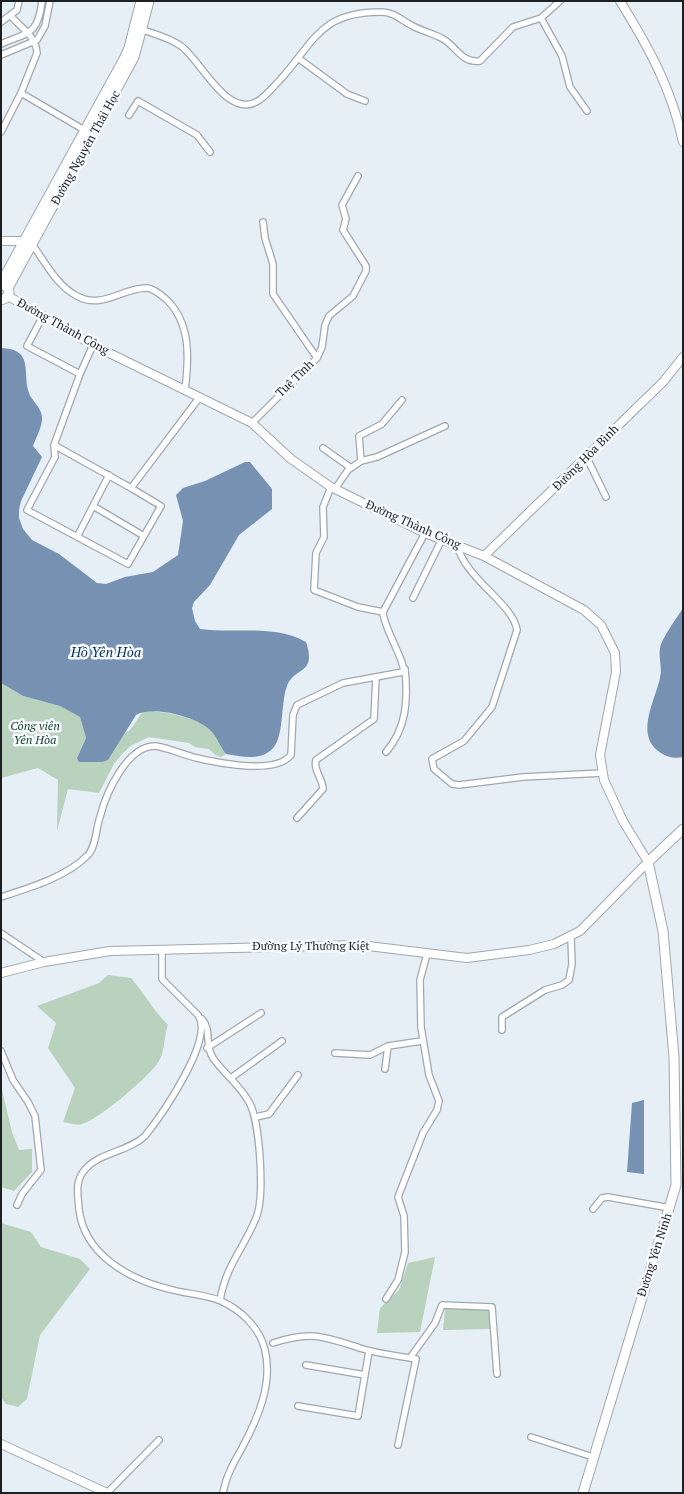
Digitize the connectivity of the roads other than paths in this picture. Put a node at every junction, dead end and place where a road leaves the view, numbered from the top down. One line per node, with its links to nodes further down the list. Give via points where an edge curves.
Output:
1 (19, 1): 8 (street)
2 (42, 1): 12 (street, via 38,24)
3 (50, 1): 13 (street, via 45,26)
4 (141, 1): 22 (main road, Đường Nguyễn Thái Học, via 129,48)
5 (150, 1): 11 (main road, Đường Nguyễn Thái Học)
6 (560, 1): 9 (street)
7 (620, 1): 21 (main road, via 651,50)
8 (11, 16): 10 (street); 12 (street)
9 (540, 18): 16 (street, via 513,27 480,62 465,60 444,39 391,13 374,12 346,16 324,28); 19 (street, via 560,51 570,87)
10 (1, 22)
11 (143, 30): 16 (street, via 180,45 193,56 217,89 230,100 243,103 252,104 259,100); 24 (main road, Đường Nguyễn Thái Học, via 134,57)
12 (29, 34): 13 (street); 14 (street)
13 (34, 42): 15 (street); 17 (street, via 36,53)
14 (1, 44)
15 (1, 55)
16 (298, 58): 18 (street, via 347,94)
17 (21, 93): 22 (street); 23 (street)
18 (365, 101)
19 (587, 111)
20 (129, 115): 26 (street, via 138,101 197,135)
21 (681, 122): 25 (main road)
22 (84, 130): 24 (street); 30 (main road, Đường Nguyễn Thái Học)
23 (1, 132)
24 (93, 136): 30 (main road, Đường Nguyễn Thái Học)
25 (683, 142)
26 (210, 152)
27 (358, 176): 35 (street, Tuệ Tĩnh, via 342,205 346,219 342,230 366,266 366,271 352,296 329,316)
28 (263, 222): 35 (street, via 273,264 274,294)
29 (1, 241): 30 (main road)
30 (28, 243): 31 (main road, Đường Nguyễn Thái Học); 37 (street, via 64,287 78,297 96,302 147,288 159,293 173,306 184,330 188,353)
31 (4, 290): 32 (main road, Đường Thành Công)
32 (43, 316): 33 (main road, Đường Thành Công); 36 (street, via 27,346)
33 (93, 345): 36 (street); 37 (main road, Đường Thành Công)
34 (683, 356): 44 (main road, Đường Hòa Bình, via 664,382)
35 (317, 358): 40 (street, Tuệ Tĩnh)
36 (80, 374): 42 (street)
37 (185, 390): 38 (main road, Đường Thành Công)
38 (199, 398): 40 (main road, Đường Thành Công); 48 (street)
39 (402, 400): 45 (street, via 382,424 359,436)
40 (252, 423): 49 (main road, Đường Thành Công, via 291,459)
41 (445, 426): 45 (street)
42 (54, 445): 47 (street); 54 (street, via 55,457 27,510)
43 (322, 448): 46 (street)
44 (586, 456): 50 (street); 57 (main road, Đường Hòa Bình)
45 (361, 461): 46 (street)
46 (351, 468): 49 (street)
47 (109, 475): 48 (street); 51 (street)
48 (131, 488): 53 (street, via 161,506)
49 (333, 488): 52 (main road, Đường Thành Công); 59 (street, via 323,507 324,537 316,553 314,590 358,607)
50 (606, 497)
51 (93, 506): 53 (street); 54 (street)
52 (425, 533): 55 (main road, Đường Thành Công); 59 (street)
53 (144, 536): 54 (street, via 128,564)
54 (77, 537)
55 (442, 539): 56 (main road, Đường Thành Công); 58 (street)
56 (457, 545): 57 (main road, Đường Thành Công); 63 (street, via 467,568 513,617 517,630 492,707 464,741 432,759 434,769 452,784 465,786 523,777)
57 (484, 556): 63 (main road, Đường Thành Công, via 584,610 600,625 610,642 615,653 616,672 600,755)
58 (413, 598)
59 (383, 612): 60 (street, via 384,624)
60 (405, 669): 61 (street, via 400,673); 62 (street, via 404,717 399,734)
61 (376, 677): 64 (street, via 374,719 316,760 315,767 323,789); 67 (street, via 343,683 297,705 293,715 291,755 277,764 260,766 211,761 155,746 139,751 125,764 111,788 89,856 41,882)
62 (386, 752)
63 (603, 773): 66 (main road, Đường Thành Công, via 619,814)
64 (297, 818)
65 (683, 829): 66 (main road)
66 (648, 862): 69 (main road, Đường Lý Thường Kiệt); 87 (main road, Đường Yên Ninh, via 663,931)
67 (1, 897)
68 (1, 933): 72 (street)
69 (571, 938): 71 (main road, Đường Lý Thường Kiệt, via 529,950 478,957); 76 (street, via 569,980 539,993 502,1017)
70 (162, 949): 71 (main road, Đường Lý Thường Kiệt, via 360,945); 72 (main road, Đường Lý Thường Kiệt, via 110,951); 75 (street, via 162,978)
71 (427, 954): 77 (street, via 420,993)
72 (44, 962): 73 (main road, Đường Lý Thường Kiệt)
73 (1, 973)
74 (261, 1014): 80 (street)
75 (200, 1018): 80 (street, via 207,1029); 92 (street, via 202,1029 193,1058 148,1132 134,1145 92,1163 83,1173 77,1190 86,1234 104,1258 159,1286)
76 (502, 1030)
77 (422, 1040): 79 (street); 91 (street, via 428,1075 439,1101 422,1133 398,1197 404,1216 405,1252 398,1280)
78 (282, 1041): 85 (street)
79 (388, 1046): 82 (street, via 370,1055); 83 (street)
80 (207, 1048): 85 (street)
81 (1, 1052): 88 (street, via 13,1080 28,1102 38,1132 37,1153 41,1170)
82 (335, 1053)
83 (385, 1069)
84 (298, 1075): 86 (street, via 270,1114)
85 (230, 1078): 86 (street, via 250,1102)
86 (256, 1117): 92 (street, via 260,1206 227,1272)
87 (680, 1171): 89 (main road, Đường Yên Ninh)
88 (17, 1205)
89 (670, 1208): 90 (street, via 608,1197); 104 (main road, Đường Yên Ninh)
90 (593, 1209)
91 (386, 1298)
92 (220, 1300): 106 (street, via 245,1317 257,1331 265,1349 267,1366 258,1415 227,1476)
93 (273, 1344): 94 (street, via 294,1336 317,1335)
94 (369, 1351): 95 (street); 98 (street)
95 (410, 1358): 97 (street, via 435,1323 442,1305 492,1307); 103 (street, via 416,1359)
96 (306, 1365): 98 (street)
97 (497, 1374)
98 (365, 1375): 99 (street, via 358,1416)
99 (298, 1406)
100 (530, 1437): 104 (street)
101 (159, 1440): 105 (street)
102 (1, 1444): 105 (main road)
103 (398, 1445)
104 (594, 1457): 107 (main road, Đường Yên Ninh)
105 (107, 1493)
106 (223, 1493)
107 (583, 1493)

